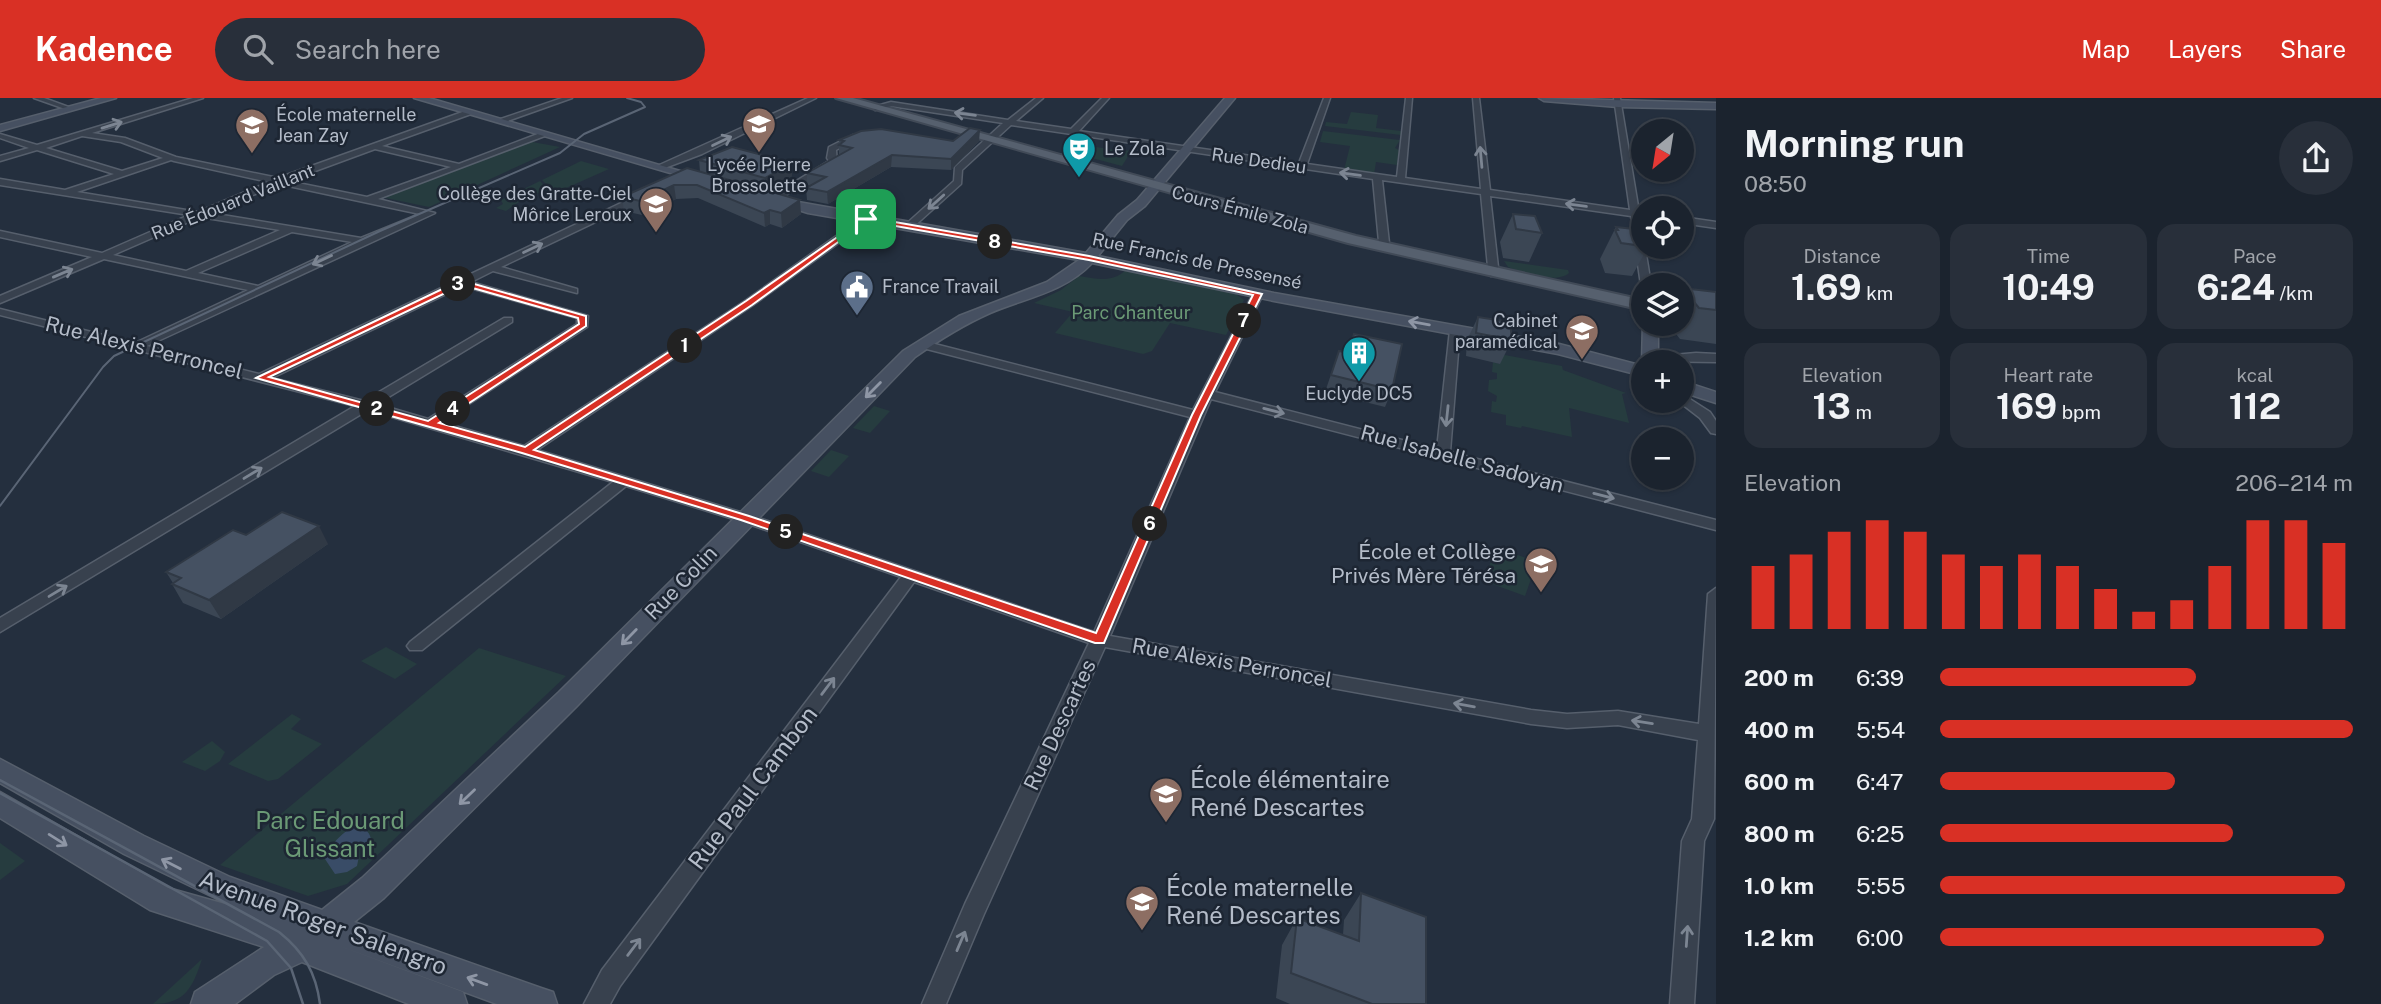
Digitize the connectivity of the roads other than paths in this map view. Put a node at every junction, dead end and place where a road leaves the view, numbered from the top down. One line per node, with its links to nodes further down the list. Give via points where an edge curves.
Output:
1 (37, 98): 19 (street)
2 (111, 98): 19 (street)
3 (200, 98): 25 (street, one-way to 3)
4 (569, 98): 21 (street)
5 (813, 98): 36 (street, one-way to 5)
6 (841, 98): 16 (main road, Cours Émile Zola)
7 (1040, 98): 22 (street)
8 (1106, 98): 24 (street)
9 (1230, 98): 32 (street, Rue Colin)
10 (1327, 98): 37 (street)
11 (1409, 98): 42 (street)
12 (1476, 98): 47 (street, one-way to 12)
13 (1544, 98): 15 (street)
14 (426, 99): 20 (street)
15 (1618, 101): 18 (street); 51 (street)
16 (872, 103): 17 (street, Rue Dedieu); 17 (street); 29 (main road, Cours Émile Zola)
17 (891, 104): 22 (street, Rue Dedieu, one-way to 17)
18 (1716, 106)
19 (69, 109): 23 (street)
20 (468, 112): 21 (street); 41 (street, Rue Édouard Vaillant)
21 (499, 121): 26 (street)
22 (1011, 121): 24 (street, Rue Dedieu); 29 (street)
23 (0, 128)
24 (1073, 131): 32 (street, Rue Dedieu)
25 (80, 134): 30 (street); 33 (street, via 122,140)
26 (546, 134): 35 (street); 36 (street)
27 (864, 135): 52 (street, via 832,149 834,162)
28 (0, 136): 30 (street)
29 (988, 139): 46 (main road, Cours Émile Zola); 59 (street, one-way to 59, via 958,169 958,182)
30 (39, 147): 34 (street); 38 (street)
31 (377, 147): 35 (street)
32 (1186, 149): 37 (street, Rue Dedieu); 46 (street, Rue Colin)
33 (170, 158): 38 (street); 41 (street)
34 (0, 159)
35 (459, 166): 53 (street)
36 (661, 166): 39 (street)
37 (1303, 167): 40 (street, Rue Dedieu, one-way to 37)
38 (123, 174): 48 (street)
39 (687, 175): 44 (street); 45 (street)
40 (1377, 177): 42 (street, Rue Dedieu); 63 (street, via 1384,243)
41 (280, 181): 53 (street); 55 (street, Rue Édouard Vaillant)
42 (1401, 181): 47 (street, Rue Dedieu)
43 (0, 182): 48 (street)
44 (671, 183)
45 (721, 184)
46 (1154, 186): 63 (main road, Cours Émile Zola); 64 (street, Rue Colin)
47 (1484, 192): 54 (street, Rue Dedieu, one-way to 47); 67 (street)
48 (66, 193): 55 (street)
49 (647, 194): 66 (street, one-way to 49)
50 (760, 195): 52 (street, Rue Francis de Pressensé)
51 (1636, 196)
52 (773, 199): 56 (street, Rue Francis de Pressensé)
53 (369, 200): 62 (street, via 430,213)
54 (1631, 213)
55 (201, 214): 60 (street); 65 (street, Rue Édouard Vaillant)
56 (866, 219): 59 (street, Rue Francis de Pressensé); 92 (street)
57 (1694, 222): 58 (street)
58 (1716, 225)
59 (908, 227): 64 (street, Rue Francis de Pressensé)
60 (292, 229): 62 (street); 68 (street)
61 (0, 234): 65 (street)
62 (363, 241): 70 (street, one-way to 70)
63 (1380, 247): 67 (main road, Cours Émile Zola)
64 (1092, 255): 72 (street, Rue Francis de Pressensé); 78 (street, Rue Colin, via 1050,287 984,309)
65 (102, 256): 68 (street); 73 (street, Rue Édouard Vaillant, one-way to 65)
66 (492, 268): 69 (street); 71 (street)
67 (1491, 273): 74 (main road, Cours Émile Zola)
68 (187, 274): 70 (street)
69 (461, 282): 83 (street); 90 (street, via 582,316 583,324)
70 (258, 289): 79 (street)
71 (573, 290)
72 (1258, 294): 77 (street, Rue Francis de Pressensé, one-way to 72); 85 (street, Rue Descartes)
73 (0, 300)
74 (1631, 302)
75 (0, 312): 79 (street, Rue Alexis Perroncel)
76 (508, 320): 87 (street)
77 (1456, 330): 82 (street, Rue Francis de Pressensé); 93 (street, one-way to 93)
78 (923, 345): 89 (street); 95 (street, Rue Colin, one-way to 95)
79 (136, 346): 83 (street, Rue Alexis Perroncel)
80 (1694, 356): 81 (street)
81 (1716, 358)
82 (1631, 362)
83 (261, 378): 87 (street, Rue Alexis Perroncel)
84 (1694, 390): 86 (street)
85 (1207, 394): 89 (street, Rue Descartes); 93 (street, Rue Isabelle Sadoyan, one-way to 93)
86 (1716, 397)
87 (365, 405): 90 (street, Rue Alexis Perroncel); 100 (street, one-way to 87)
88 (1694, 407): 91 (street)
89 (1197, 415): 101 (street, Rue Descartes)
90 (431, 423): 92 (street, Rue Alexis Perroncel)
91 (1716, 430)
92 (526, 451): 94 (street, Rue Alexis Perroncel)
93 (1443, 454): 96 (street, Rue Isabelle Sadoyan, one-way to 96)
94 (624, 481): 95 (street, Rue Alexis Perroncel); 102 (street)
95 (745, 518): 97 (street, Rue Alexis Perroncel); 106 (street, Rue Colin, one-way to 106, via 558,708 373,888)
96 (1716, 525)
97 (912, 574): 101 (street, Rue Alexis Perroncel); 111 (street, Rue Paul Cambon, one-way to 97)
98 (1716, 594): 99 (street)
99 (1716, 617): 103 (street)
100 (0, 626)
101 (1099, 639): 103 (street, Rue Alexis Perroncel, one-way to 101, via 1618,718 1567,721 1531,717); 112 (street, Rue Descartes, one-way to 101)
102 (416, 646)
103 (1710, 734): 113 (street, one-way to 103, via 1693,841 1703,819)
104 (0, 770): 106 (street, Avenue Roger Salengro, one-way to 104, via 195,877)
105 (0, 804): 107 (street, Avenue Roger Salengro, one-way to 107, via 161,900)
106 (326, 926): 107 (street, Rue Colin); 110 (street, Avenue Roger Salengro, one-way to 106)
107 (299, 947): 108 (street, Rue Colin, via 263,964); 109 (street, Avenue Roger Salengro)
108 (207, 1004)
109 (451, 1004)
110 (541, 1004)
111 (596, 1004)
112 (934, 1004)
113 (1682, 1004)

